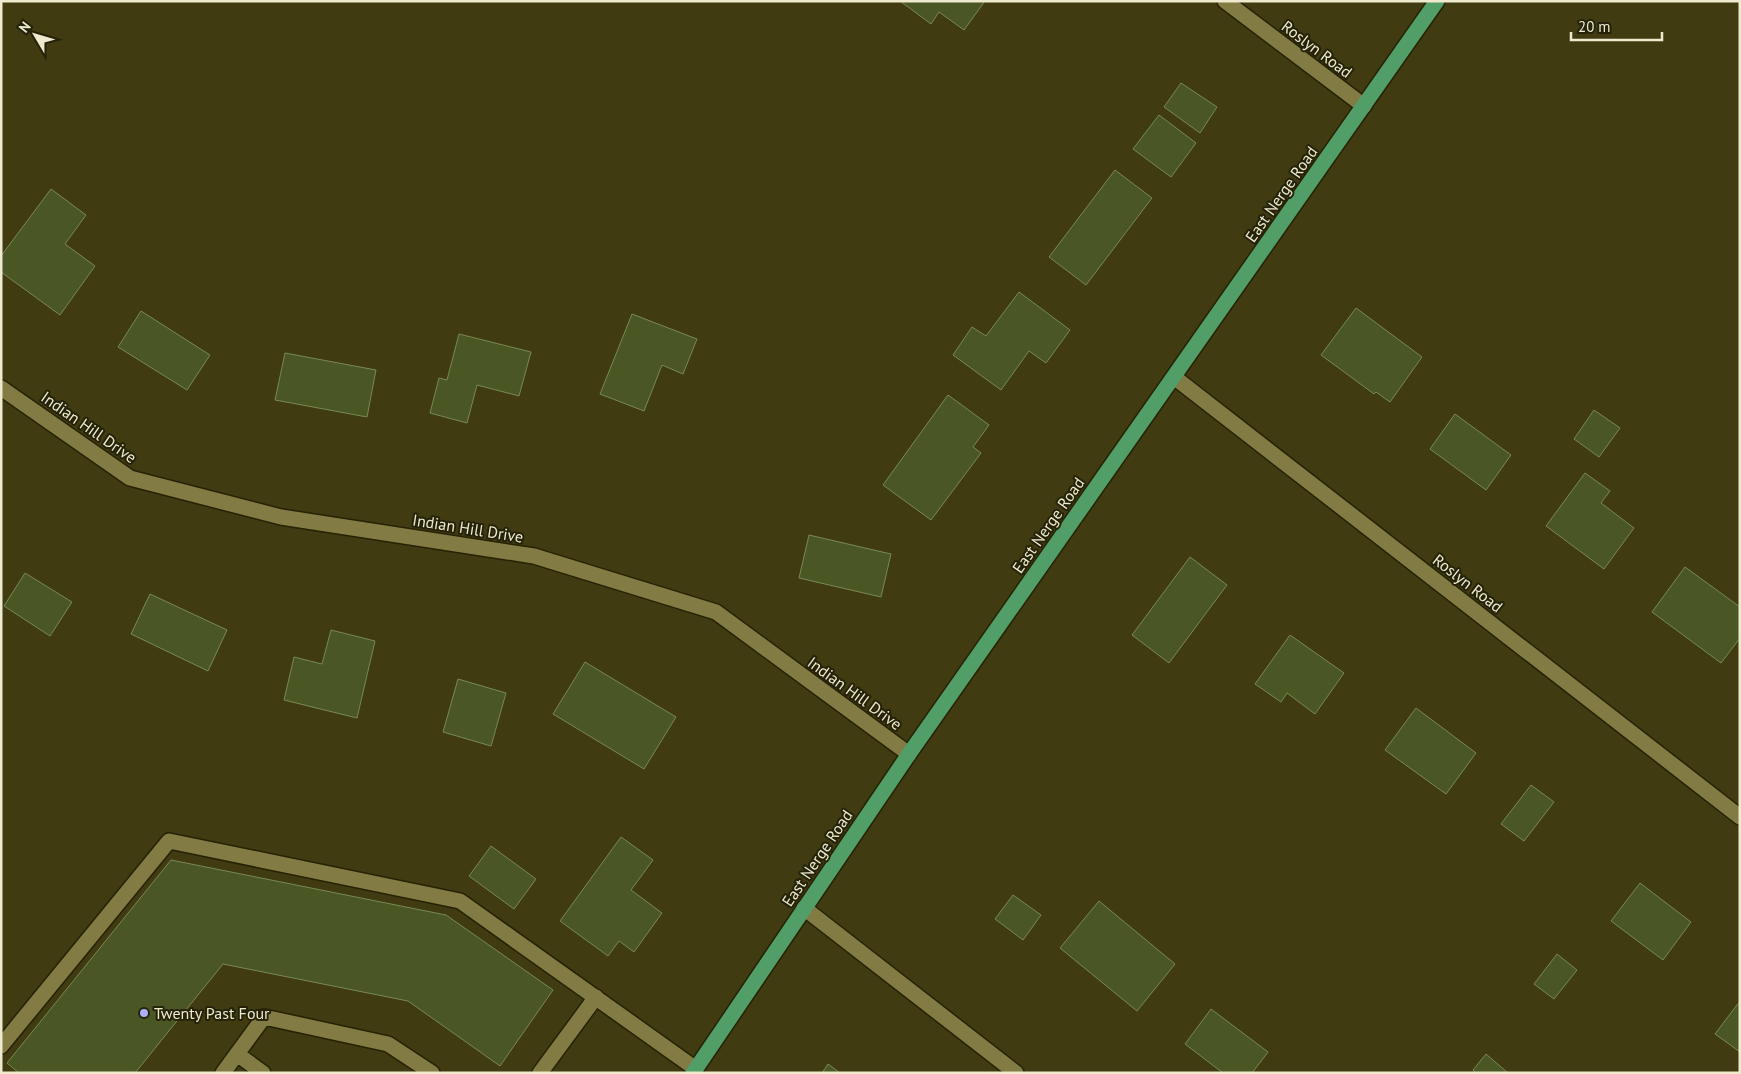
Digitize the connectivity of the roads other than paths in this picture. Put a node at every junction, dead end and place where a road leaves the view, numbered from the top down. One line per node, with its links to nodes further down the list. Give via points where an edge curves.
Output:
1 (1225, 1): 3 (street, Roslyn Road)
2 (1438, 1): 3 (main road, East Nerge Road)
3 (1364, 106): 4 (main road, East Nerge Road)
4 (1174, 376): 6 (main road, East Nerge Road); 7 (street, Roslyn Road)
5 (1, 388): 6 (street, Indian Hill Drive, via 130,478 281,517 534,556 716,612)
6 (909, 754): 8 (main road, East Nerge Road)
7 (1740, 817)
8 (804, 908): 12 (main road, East Nerge Road); 17 (street)
9 (596, 997): 10 (street, via 460,900 169,841); 12 (street); 16 (street)
10 (1, 1046)
11 (237, 1054): 13 (street); 14 (street); 15 (street, via 264,1017 388,1044)
12 (694, 1071)
13 (224, 1073)
14 (263, 1073)
15 (432, 1073)
16 (540, 1073)
17 (1016, 1073)

